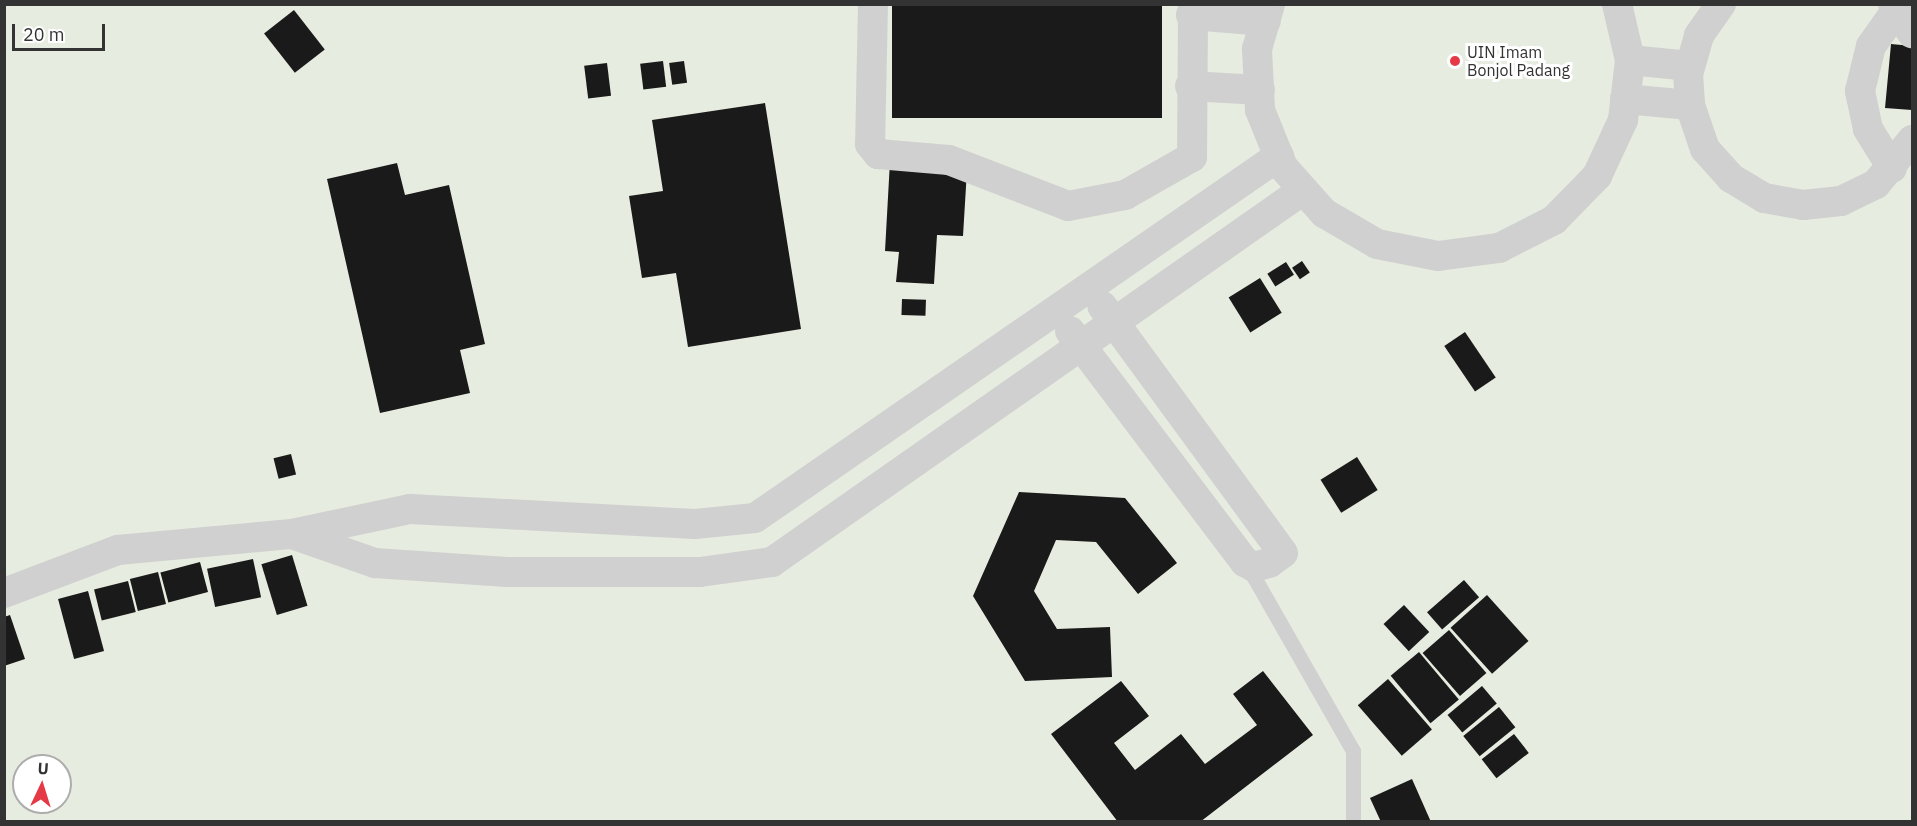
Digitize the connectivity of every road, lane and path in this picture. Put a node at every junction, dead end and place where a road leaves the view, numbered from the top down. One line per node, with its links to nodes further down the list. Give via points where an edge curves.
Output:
1 (873, 4): 9 (street, via 870,144 878,154 949,160 1056,204 1125,195 1192,157)
2 (1617, 4): 7 (street)
3 (1721, 4): 8 (street, via 1699,36)
4 (1192, 10): 5 (street); 9 (street)
5 (1268, 13): 10 (street, via 1257,49)
6 (1901, 15): 15 (street, via 1871,46 1860,91 1868,129)
7 (1630, 60): 8 (street); 11 (street)
8 (1690, 66): 12 (street)
9 (1190, 86): 10 (street)
10 (1260, 90): 14 (street, via 1260,111)
11 (1626, 99): 12 (street); 16 (street, via 1623,120 1597,176 1554,220 1499,248 1438,256 1377,244 1324,213)
12 (1690, 105): 15 (street, via 1705,149 1731,178 1764,198 1803,206 1841,201 1876,184)
13 (1912, 140): 15 (street)
14 (1279, 156): 16 (street); 17 (street)
15 (1892, 168)
16 (1303, 190): 19 (street)
17 (1090, 289): 18 (street); 19 (street)
18 (1057, 313): 20 (street); 21 (street, via 755,518 695,524 410,510)
19 (1114, 322): 20 (street); 22 (street, via 1283,553 1254,567)
20 (1081, 346): 21 (street, via 772,562 700,572 507,572 375,562); 22 (street)
21 (292, 534): 23 (street, via 118,550)
22 (1245, 562): 24 (lane, via 1353,751)
23 (4, 592)
24 (1353, 822)

